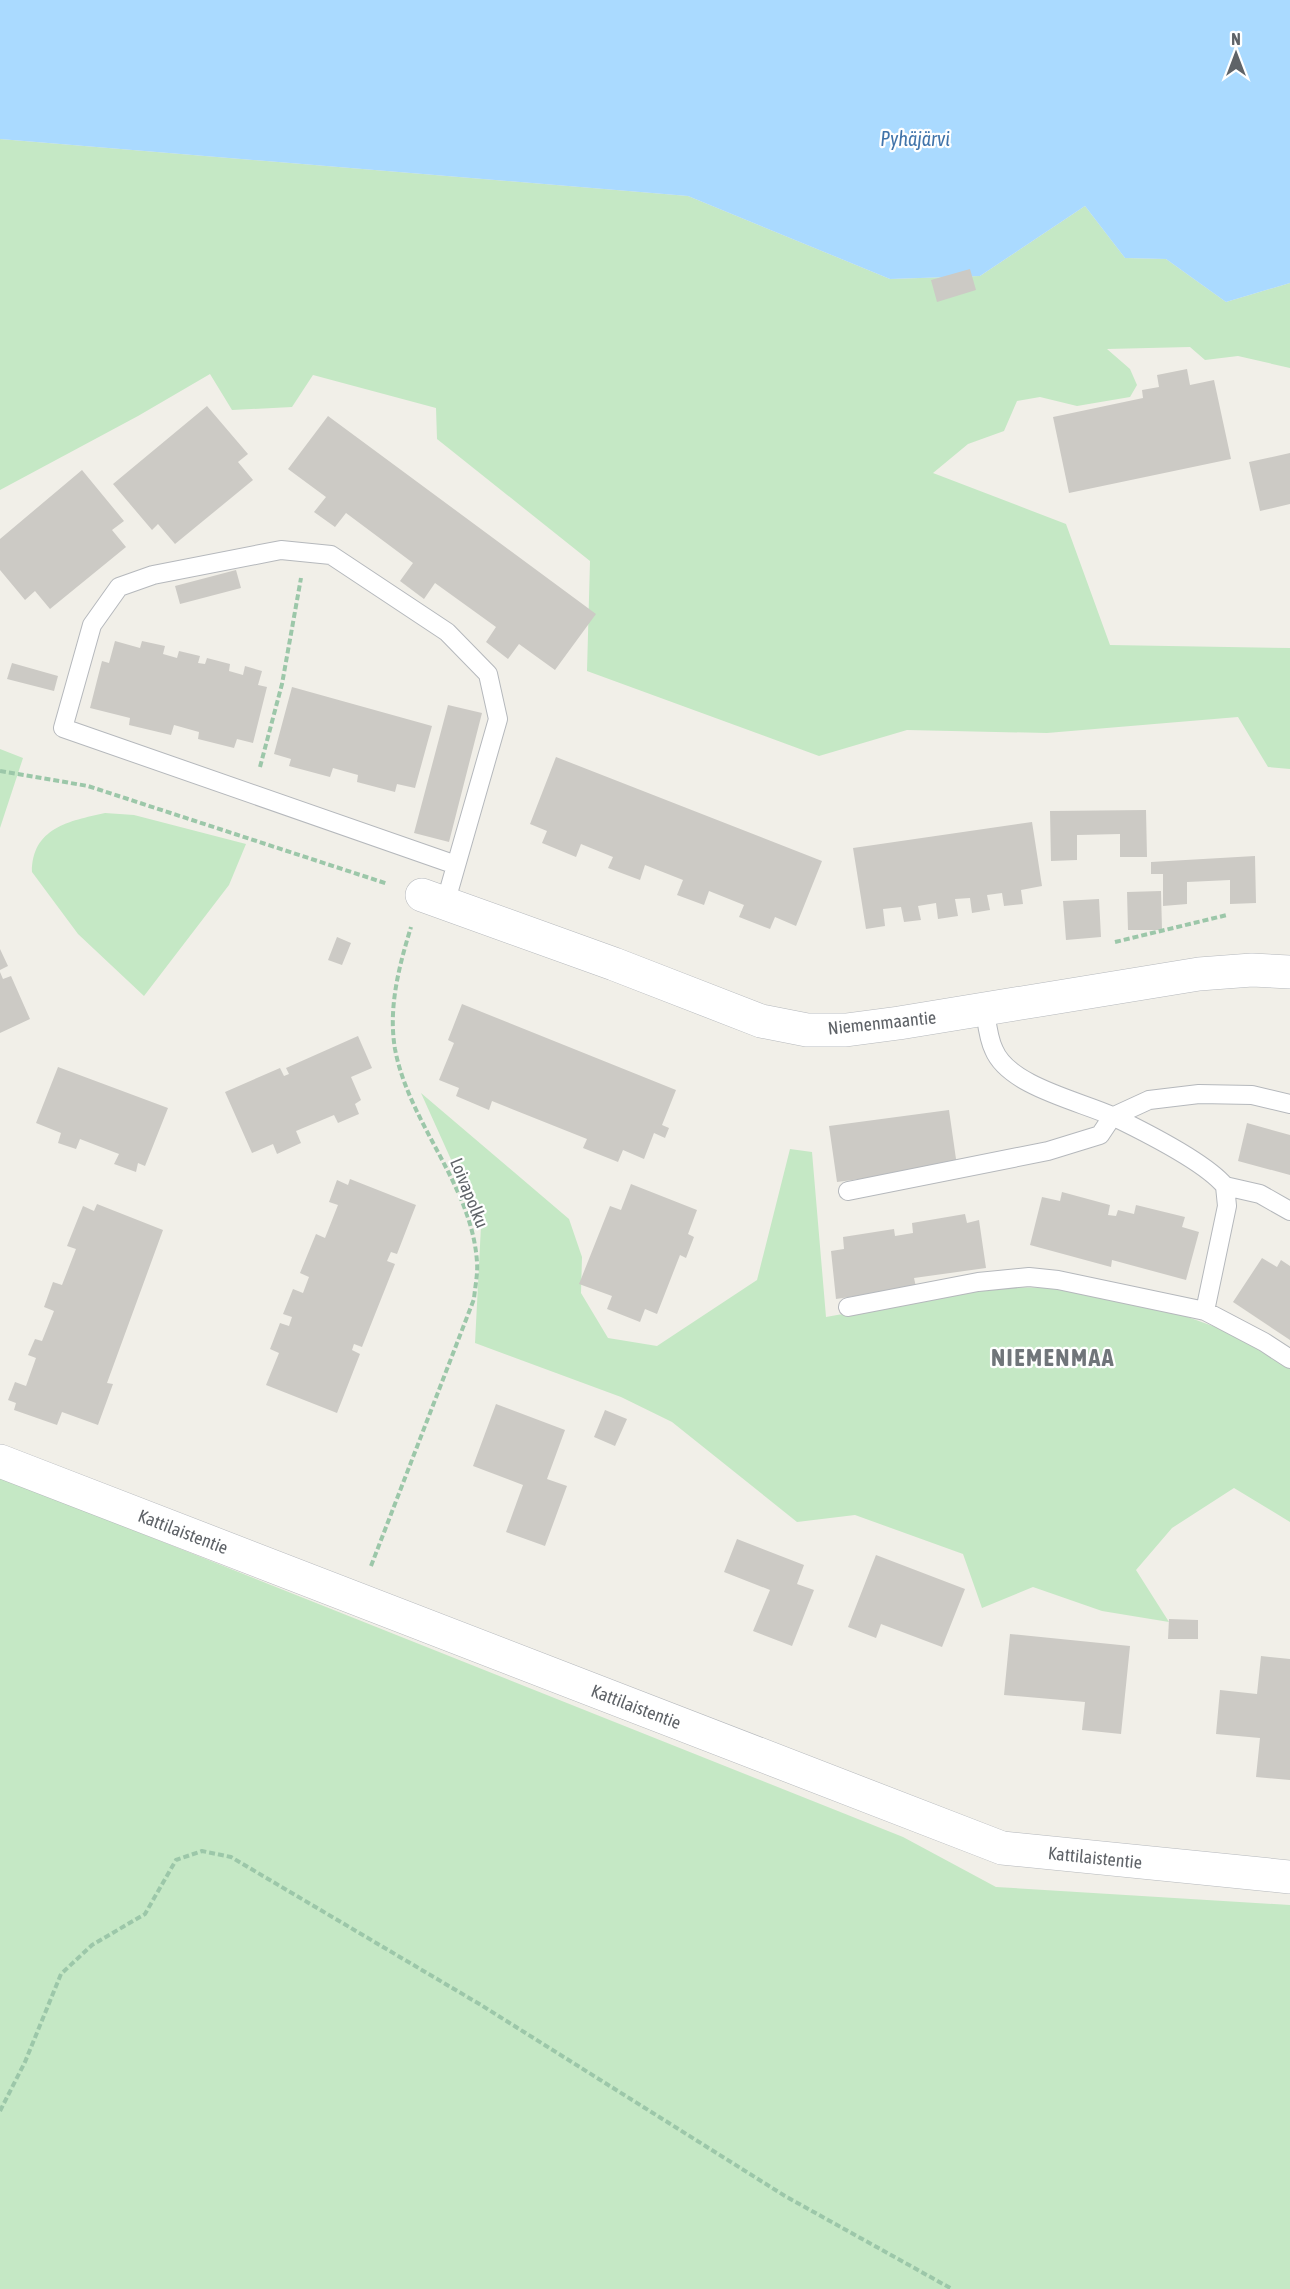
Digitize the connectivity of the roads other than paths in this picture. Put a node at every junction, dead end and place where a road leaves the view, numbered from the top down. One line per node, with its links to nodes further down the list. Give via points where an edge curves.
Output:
1 (456, 865): 1 (lane, via 498,719 488,674 447,632 331,555 281,550 153,575 120,587 92,625 63,728); 2 (lane)
2 (433, 899): 4 (street, Niemenmaantie, via 761,1021 807,1030 846,1030)
3 (1290, 972): 4 (street, Niemenmaantie, via 1199,974)
4 (985, 1010): 6 (lane, via 994,1052 1010,1071)
5 (1290, 1104): 6 (lane, via 1252,1095 1198,1094 1149,1100)
6 (1112, 1117): 7 (lane, via 1200,1166); 8 (lane, via 1100,1135 1048,1151)
7 (1225, 1186): 9 (lane, via 1260,1194); 11 (lane, via 1227,1206)
8 (848, 1191)
9 (1290, 1211)
10 (848, 1307): 11 (lane, via 978,1282 1029,1277)
11 (1205, 1311): 12 (lane)
12 (1290, 1359)
13 (0, 1461): 14 (street, Kattilaistentie, via 1002,1848)
14 (1290, 1877)

